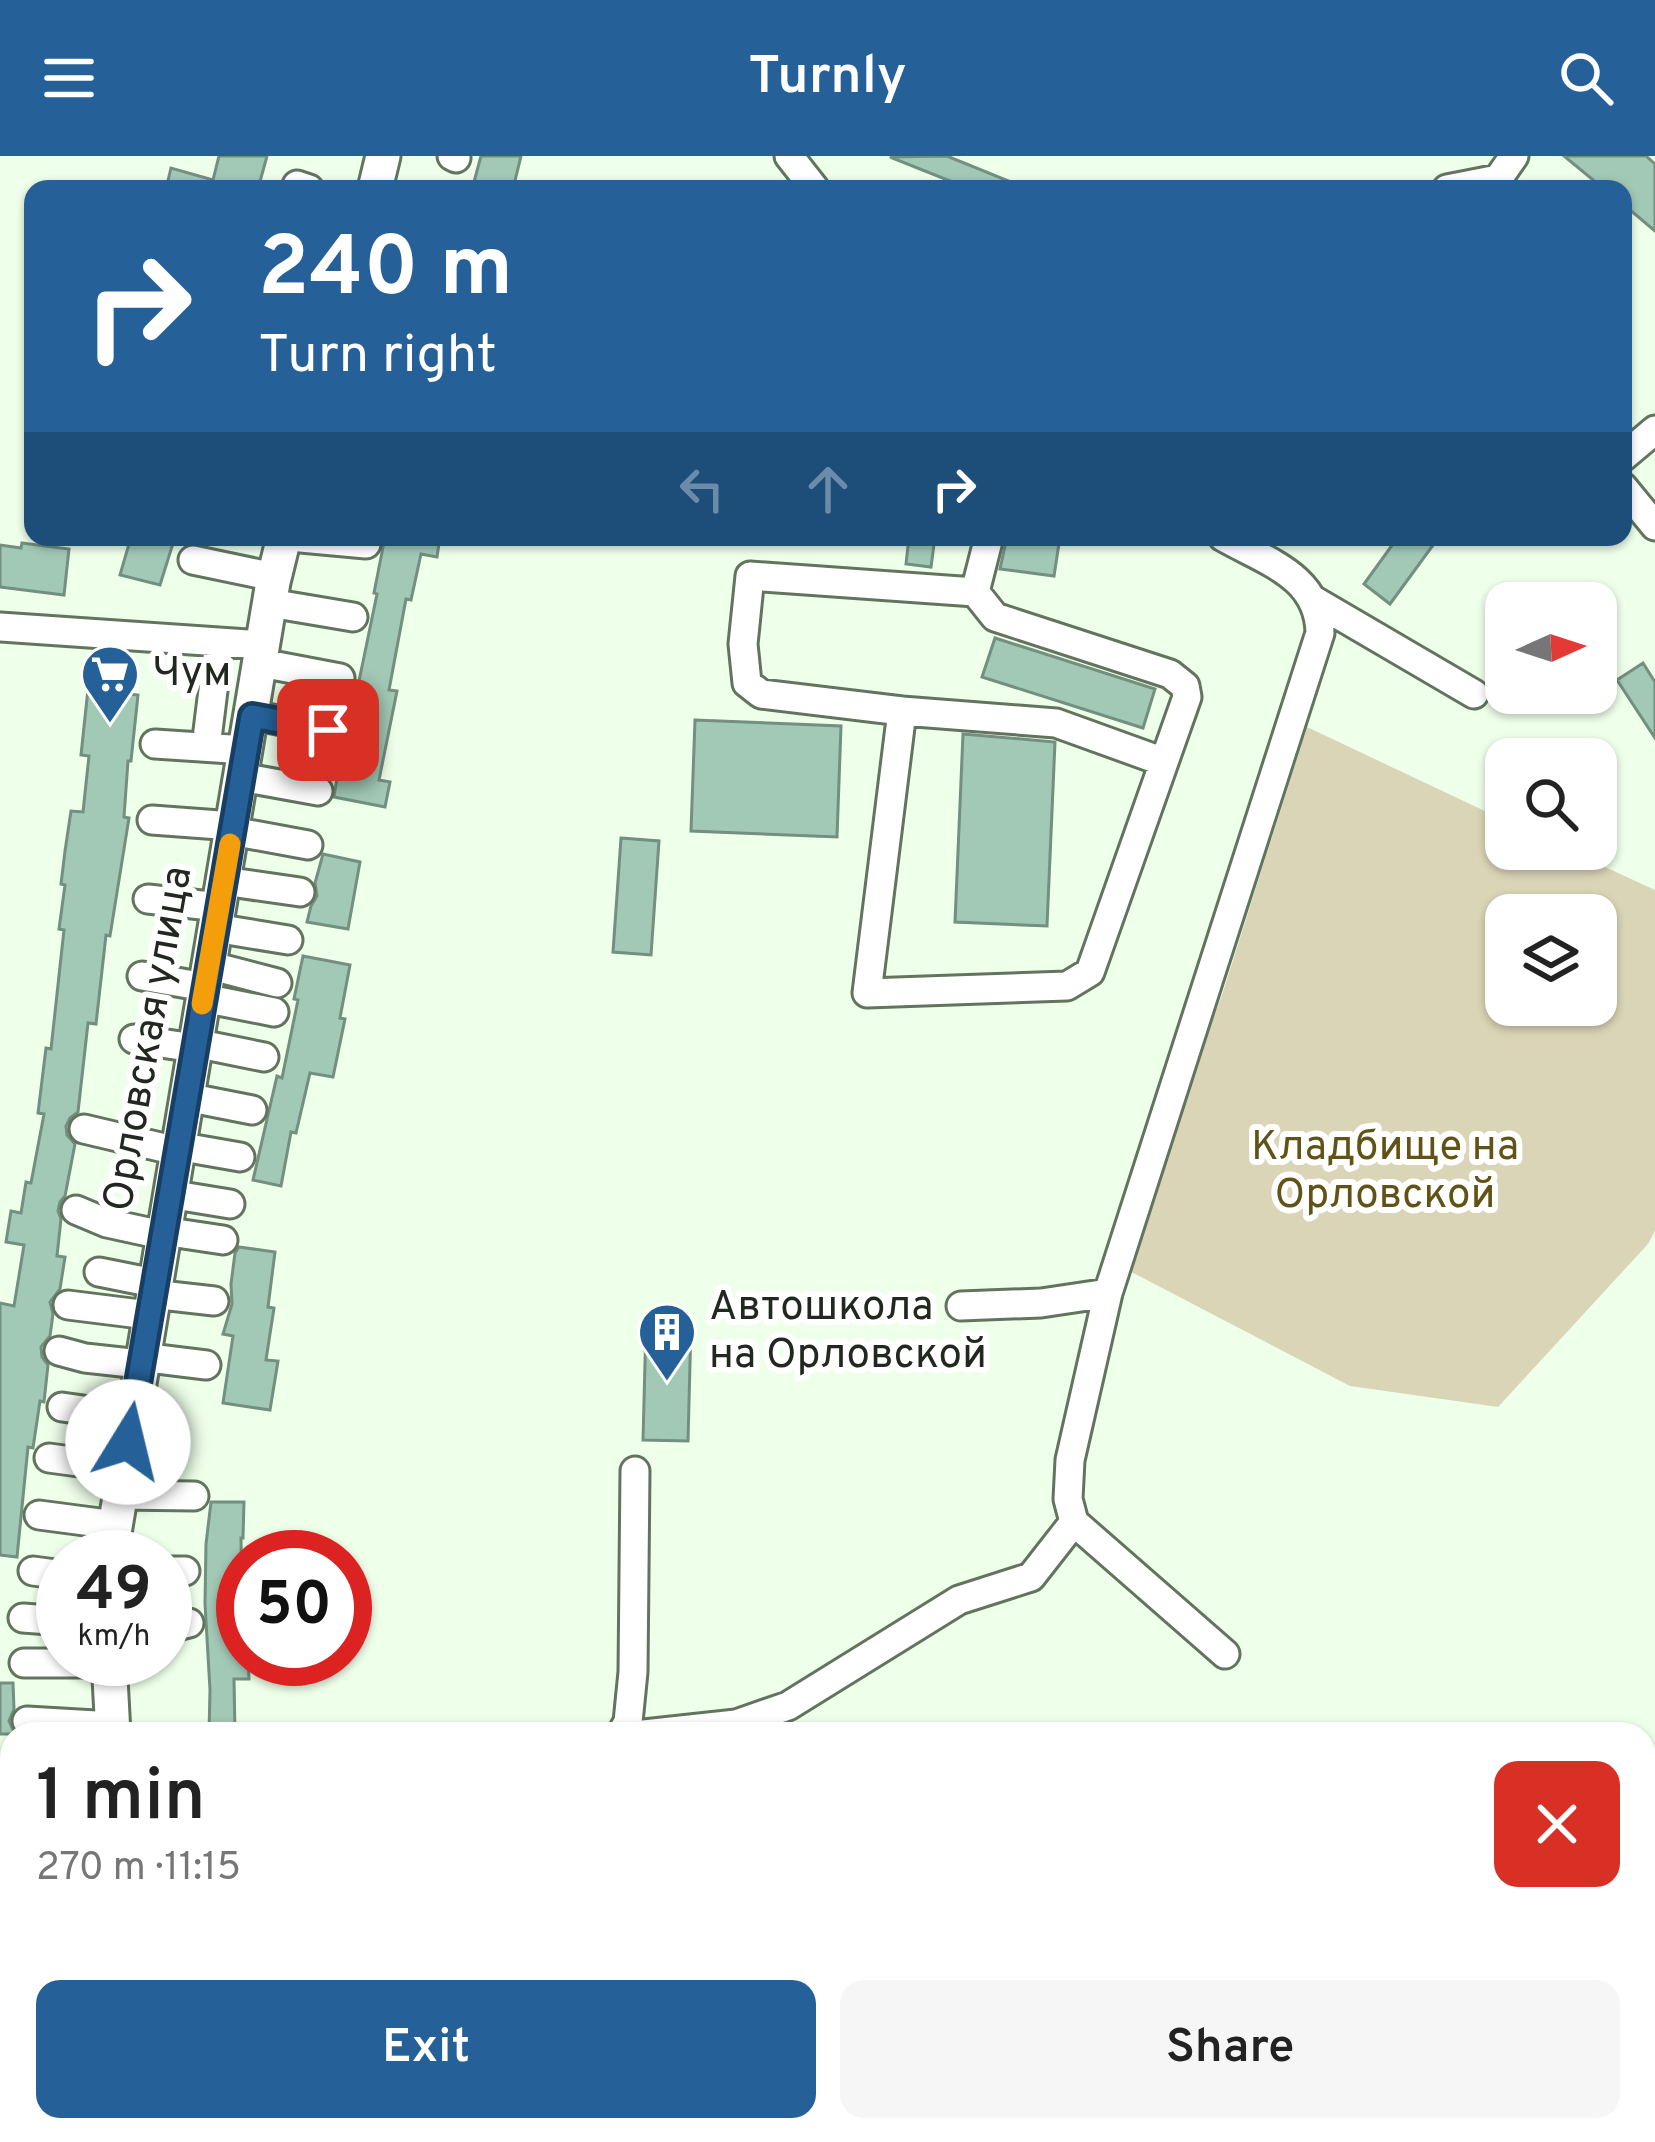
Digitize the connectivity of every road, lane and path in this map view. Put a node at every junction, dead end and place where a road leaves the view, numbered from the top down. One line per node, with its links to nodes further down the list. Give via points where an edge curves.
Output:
1 (789, 156): 2 (street)
2 (808, 180)
3 (1655, 430): 4 (street)
4 (1632, 449)
5 (1632, 498): 6 (street)
6 (1655, 526)
7 (284, 546): 11 (main road, Орловская улица)
8 (987, 546): 12 (street)
9 (1239, 546): 13 (street, via 1300,581)
10 (193, 560): 11 (street)
11 (272, 590): 14 (street); 17 (main road, Орловская улица)
12 (975, 592): 20 (street, via 750,576 746,683 761,694); 25 (street, via 995,617 1170,674 1185,686)
13 (1315, 601): 19 (street); 53 (street, via 1320,633)
14 (353, 617)
15 (0, 627): 16 (street)
16 (219, 642): 17 (street); 24 (street)
17 (262, 654): 18 (street); 21 (main road, Орловская улица)
18 (340, 678)
19 (1474, 694)
20 (902, 711): 25 (street, via 1056,723); 25 (street, via 867,993 1067,986 1090,972)
21 (252, 716): 22 (street); 26 (main road, Орловская улица)
22 (328, 730)
23 (155, 744): 24 (street)
24 (206, 747): 26 (street)
25 (1164, 762)
26 (243, 763): 27 (street); 29 (main road, Орловская улица)
27 (317, 791)
28 (152, 820): 29 (street)
29 (232, 829): 30 (street); 33 (main road, Орловская улица)
30 (308, 845)
31 (300, 892): 33 (street)
32 (148, 899): 33 (street)
33 (219, 906): 34 (street); 36 (main road, Орловская улица)
34 (288, 940)
35 (142, 976): 36 (street)
36 (205, 983): 37 (street); 38 (street); 40 (main road, Орловская улица)
37 (278, 983)
38 (274, 1012)
39 (134, 1040): 40 (street)
40 (195, 1046): 41 (street); 42 (main road, Орловская улица)
41 (264, 1057)
42 (186, 1097): 43 (street); 45 (main road, Орловская улица)
43 (252, 1110)
44 (84, 1129): 45 (street)
45 (177, 1148): 46 (street); 47 (main road, Орловская улица)
46 (240, 1157)
47 (169, 1194): 48 (street); 50 (main road, Орловская улица)
48 (230, 1204)
49 (76, 1210): 50 (street)
50 (162, 1233): 51 (street); 54 (main road, Орловская улица)
51 (223, 1240)
52 (99, 1272): 54 (street)
53 (1108, 1293): 57 (street); 68 (street, via 1070,1460)
54 (151, 1297): 55 (street); 56 (street); 59 (main road, Орловская улица)
55 (214, 1301)
56 (68, 1305)
57 (961, 1306)
58 (59, 1351): 59 (street)
59 (141, 1361): 60 (street); 62 (main road, Орловская улица)
60 (206, 1365)
61 (62, 1407): 62 (street)
62 (132, 1418): 66 (main road, Орловская улица)
63 (50, 1458): 66 (street)
64 (635, 1471): 80 (street)
65 (194, 1496): 66 (street)
66 (117, 1511): 67 (street)
67 (39, 1515)
68 (1074, 1522): 73 (street); 81 (street, via 1031,1577 959,1600 788,1706)
69 (33, 1571): 70 (street)
70 (36, 1571)
71 (23, 1618): 72 (street)
72 (36, 1619)
73 (1225, 1654)
74 (24, 1663): 75 (street)
75 (36, 1663)
76 (110, 1686): 79 (main road)
77 (27, 1721): 78 (street)
78 (37, 1722)
79 (113, 1722)
80 (628, 1722)
81 (742, 1722)

